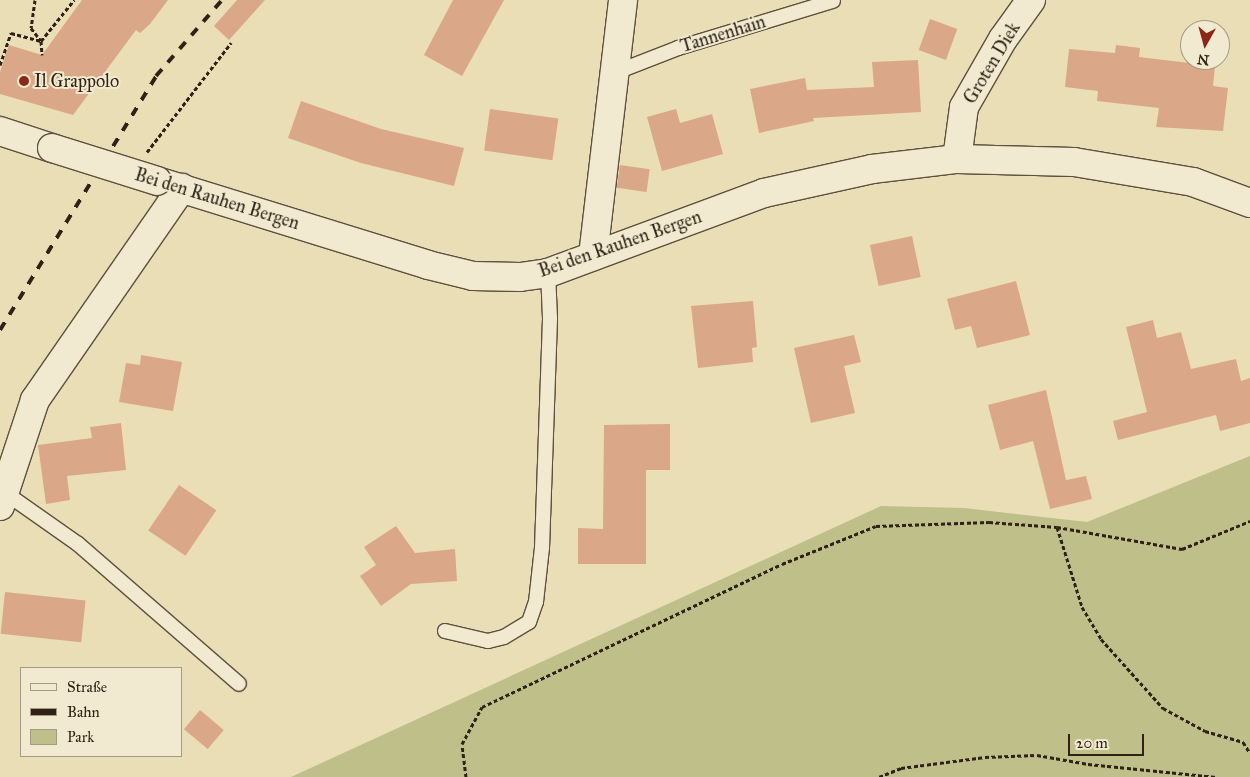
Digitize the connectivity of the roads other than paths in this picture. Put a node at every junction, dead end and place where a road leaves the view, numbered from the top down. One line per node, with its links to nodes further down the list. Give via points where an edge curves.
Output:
1 (623, 0): 4 (street)
2 (1031, 0): 6 (street, Groten Diek, via 1003,39 964,107)
3 (833, 1): 4 (lane, Tannenhain, via 678,48)
4 (614, 73): 9 (street)
5 (0, 131): 7 (street, Bei den Rauhen Bergen, bridge)
6 (956, 159): 8 (street, Bei den Rauhen Bergen, via 1074,162 1192,182); 9 (street, Bei den Rauhen Bergen, via 872,169 764,193)
7 (169, 185): 10 (street, Bei den Rauhen Bergen, via 473,276 520,278); 11 (street, via 34,400)
8 (1250, 203)
9 (593, 256): 10 (street, Bei den Rauhen Bergen)
10 (548, 273): 12 (lane, via 550,318 544,490 536,602 529,622 504,637 488,641)
11 (2, 499): 13 (lane, via 78,544)
12 (445, 631)
13 (239, 684)

